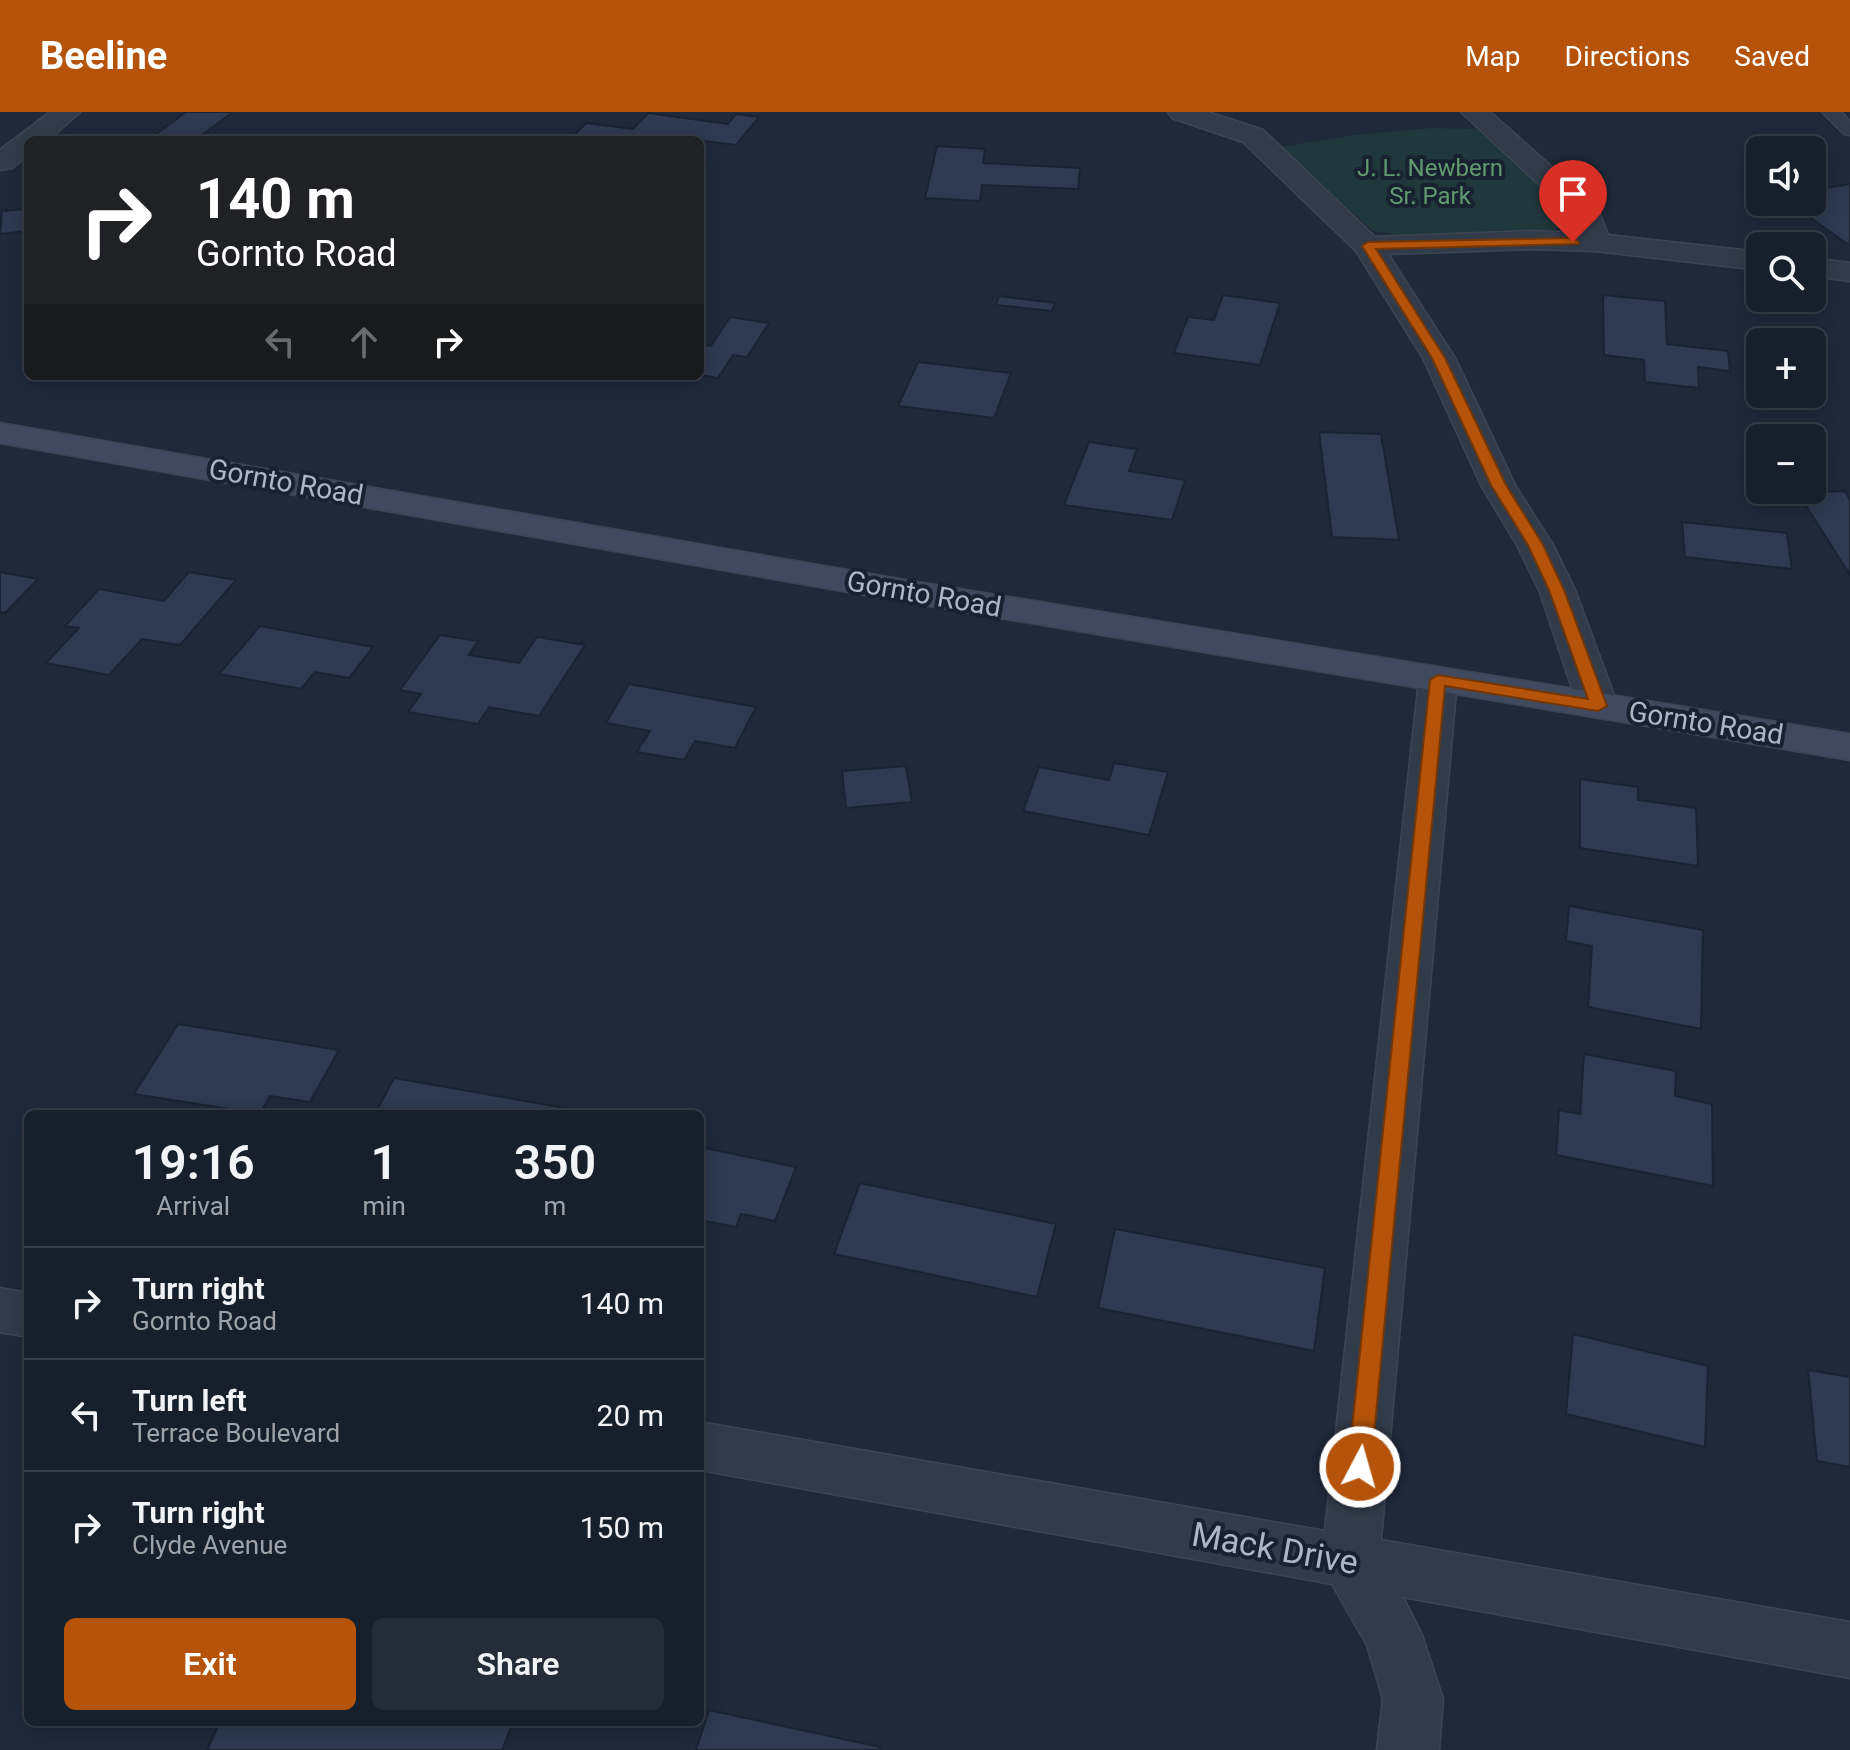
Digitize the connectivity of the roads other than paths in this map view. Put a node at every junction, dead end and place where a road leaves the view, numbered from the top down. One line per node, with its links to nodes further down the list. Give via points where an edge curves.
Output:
1 (67, 112): 6 (street)
2 (1181, 112): 10 (street, via 1253,136)
3 (1474, 112): 9 (street, via 1587,213)
4 (1831, 112): 5 (lane)
5 (1850, 130)
6 (36, 136)
7 (24, 147): 8 (street)
8 (10, 163)
9 (1595, 242): 10 (street); 11 (street)
10 (1368, 246): 16 (street, via 1439,358 1498,485 1535,545 1557,590)
11 (1746, 259)
12 (1826, 269): 13 (street)
13 (1850, 272)
14 (0, 433): 15 (main road, Gornto Road)
15 (1438, 680): 16 (main road, Gornto Road); 21 (street)
16 (1598, 706): 17 (main road, Gornto Road)
17 (1850, 747)
18 (0, 1310): 19 (street)
19 (24, 1314)
20 (704, 1447): 21 (street, Mack Drive)
21 (1350, 1562): 22 (street, Mack Drive); 23 (street, via 1393,1635 1413,1699)
22 (1850, 1650)
23 (1408, 1750)

